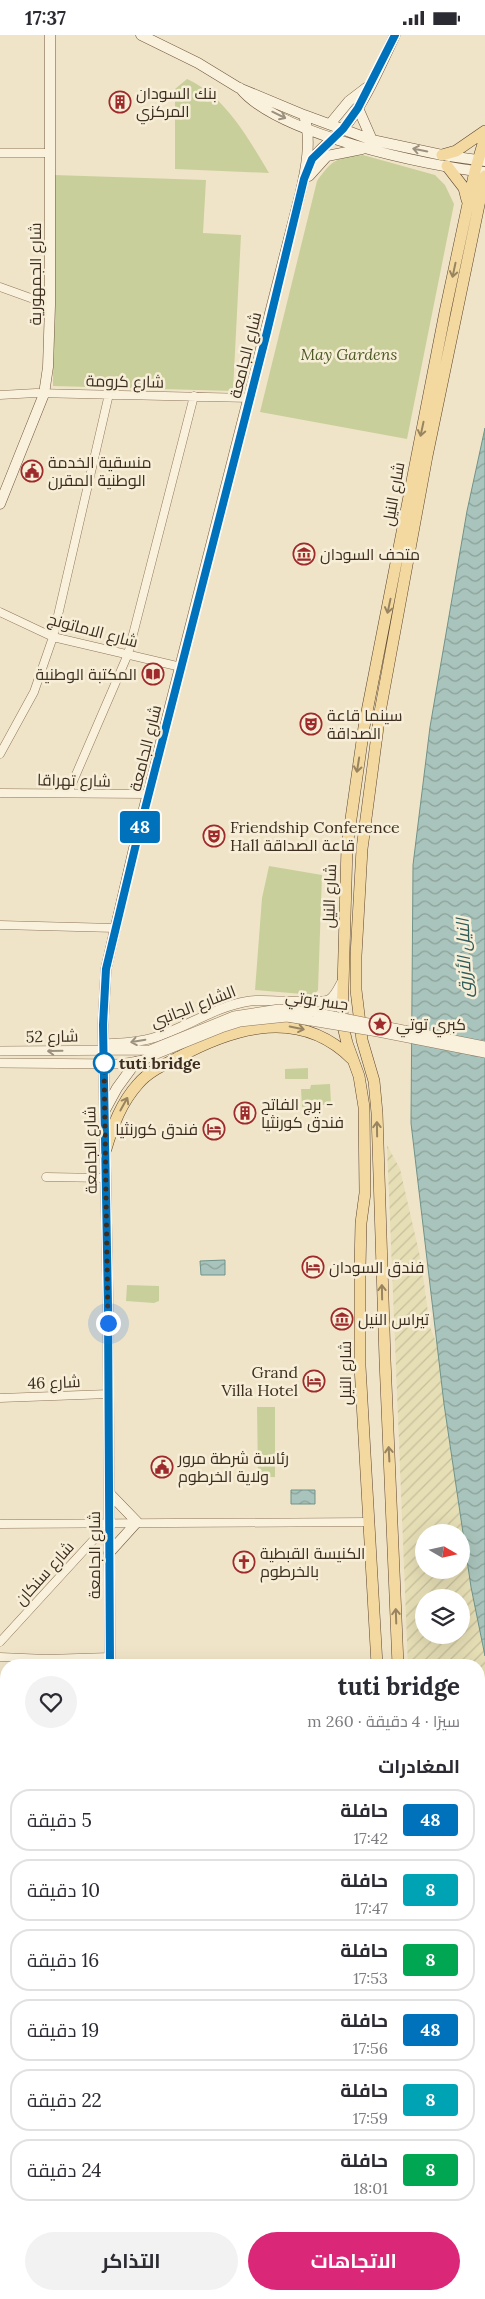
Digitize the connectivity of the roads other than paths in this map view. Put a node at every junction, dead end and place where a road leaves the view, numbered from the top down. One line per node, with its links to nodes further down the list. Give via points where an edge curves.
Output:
1 (50, 35): 17 (main road, شارع الجمهورية)
2 (141, 35): 5 (main road)
3 (395, 35): 4 (main road, شارع الجامعة)
4 (368, 86): 6 (main road, شارع الجامعة); 8 (main road, شارع الجامعة, via 349,101)
5 (239, 88): 7 (main road); 9 (main road, one-way to 9, via 246,97 266,109)
6 (358, 108): 10 (main road, شارع الجامعة); 14 (main road)
7 (304, 115): 8 (main road); 9 (main road, شارع الجامعة)
8 (330, 124): 10 (main road)
9 (308, 129): 13 (main road); 20 (main road, شارع الجامعة)
10 (343, 129): 13 (main road, شارع الجامعة); 14 (main road)
11 (485, 131): 18 (main road)
12 (485, 137): 19 (main road, شارع النيل)
13 (333, 139): 15 (main road); 20 (main road, شارع الجامعة, via 312,159)
14 (372, 140): 18 (main road, one-way to 14)
15 (364, 148): 18 (main road); 20 (main road, via 327,156)
16 (0, 153): 17 (street)
17 (50, 153): 24 (main road, شارع الجمهورية)
18 (445, 160): 19 (main road); 21 (main road, via 464,188)
19 (481, 168): 21 (main road, شارع النيل); 22 (main road, شارع النيل)
20 (303, 182): 29 (main road, شارع الجامعة)
21 (468, 203): 22 (main road, شارع النيل)
22 (463, 252): 31 (main road, شارع النيل, via 416,457)
23 (0, 287): 24 (street)
24 (50, 305): 25 (main road, شارع الجمهورية)
25 (44, 394): 26 (street, شارع كرومة); 27 (street, شارع كرومة); 30 (main road, شارع الجمهورية)
26 (0, 395)
27 (110, 395): 28 (street, شارع كرومة); 33 (street)
28 (194, 396): 29 (street, شارع كرومة); 34 (street)
29 (250, 398): 35 (main road, شارع الجامعة)
30 (0, 504)
31 (400, 578): 36 (main road, شارع النيل, one-way to 36); 37 (main road, شارع النيل)
32 (0, 612): 33 (street, شارع الاماتونج)
33 (53, 637): 34 (street, شارع الاماتونج); 38 (street, via 34,692)
34 (128, 655): 35 (street, شارع الاماتونج); 40 (street)
35 (182, 667): 41 (main road, شارع الجامعة)
36 (372, 682): 37 (main road); 42 (main road, شارع النيل, one-way to 42)
37 (386, 683): 43 (main road, شارع النيل)
38 (0, 754)
39 (0, 793): 40 (street, شارع تهراقا)
40 (68, 793): 41 (street, شارع تهراقا)
41 (149, 794): 45 (main road, شارع الجامعة)
42 (347, 847): 43 (main road); 46 (main road, شارع النيل)
43 (362, 849): 74 (main road, شارع النيل, one-way to 43, via 377,1113 374,1081 362,1040 356,984)
44 (0, 925): 45 (street)
45 (115, 928): 48 (main road, شارع الجامعة, via 106,969)
46 (343, 980): 48 (street, الشارع الجانبي, one-way to 48, via 333,996 324,1002 250,1001 210,1013 155,1037); 53 (main road, شارع النيل, via 342,1022)
47 (485, 1046): 50 (street, جسر توتي, bridge, via 313,1012 279,1009 234,1016)
48 (104, 1047): 49 (street, شارع 52, one-way to 49); 50 (street); 55 (main road, شارع الجامعة)
49 (0, 1051)
50 (152, 1053): 51 (street, جسر توتي, bridge, via 221,1027 287,1017); 52 (street)
51 (485, 1053)
52 (140, 1061): 55 (street, شارع 52); 56 (street); 57 (main road, via 117,1088)
53 (354, 1062): 56 (main road, one-way to 53, via 203,1044 272,1026 316,1033 332,1041); 65 (main road, شارع النيل, via 364,1115 360,1366)
54 (0, 1063): 55 (street, شارع 52)
55 (104, 1063): 57 (main road, شارع الجامعة)
56 (152, 1073): 58 (main road, one-way to 56, via 124,1102)
57 (105, 1111): 58 (main road, شارع الجامعة)
58 (106, 1149): 60 (main road, شارع الجامعة)
59 (46, 1177): 60 (street)
60 (106, 1178): 61 (main road, شارع الجامعة)
61 (109, 1394): 62 (street, شارع 46); 63 (main road, شارع الجامعة)
62 (0, 1397)
63 (109, 1493): 64 (main road); 66 (main road, شارع الجامعة)
64 (138, 1522): 65 (street); 66 (street); 68 (main road)
65 (370, 1522): 73 (main road, شارع النيل)
66 (109, 1523): 67 (street); 68 (main road, شارع الجامعة); 69 (street, شارع سنكان)
67 (0, 1524)
68 (109, 1553): 72 (main road, شارع الجامعة)
69 (0, 1642)
70 (0, 1657): 71 (street)
71 (19, 1659)
72 (110, 1659)
73 (377, 1659)
74 (398, 1659)

